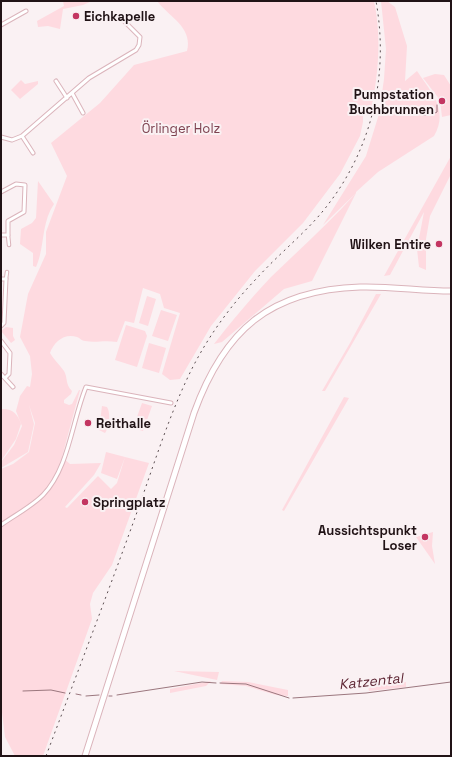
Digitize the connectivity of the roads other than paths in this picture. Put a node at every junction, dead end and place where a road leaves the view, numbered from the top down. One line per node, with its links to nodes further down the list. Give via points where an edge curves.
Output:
1 (26, 11): 3 (street)
2 (120, 17): 5 (street, via 140,37 138,48 94,75)
3 (1, 25)
4 (56, 81): 6 (street)
5 (72, 94): 6 (street); 7 (street)
6 (67, 98): 8 (street)
7 (83, 112)
8 (22, 136): 9 (street, via 12,140); 10 (street)
9 (1, 137)
10 (32, 153)
11 (1, 192): 13 (street, via 16,184 25,185 24,212 8,221)
12 (1, 235): 13 (street)
13 (8, 235): 14 (street)
14 (9, 245)
15 (7, 272): 17 (street)
16 (1, 279): 17 (street)
17 (6, 279): 19 (street, via 4,323)
18 (451, 291): 26 (main road, via 361,287 334,288 305,294 256,318 230,343 212,371 197,404)
19 (1, 326)
20 (1, 341): 22 (street, via 10,353 9,374)
21 (1, 374): 22 (street)
22 (5, 378): 23 (street)
23 (13, 387)
24 (171, 403): 25 (street, via 86,387 68,446 53,481 31,506)
25 (1, 525)
26 (85, 756)

